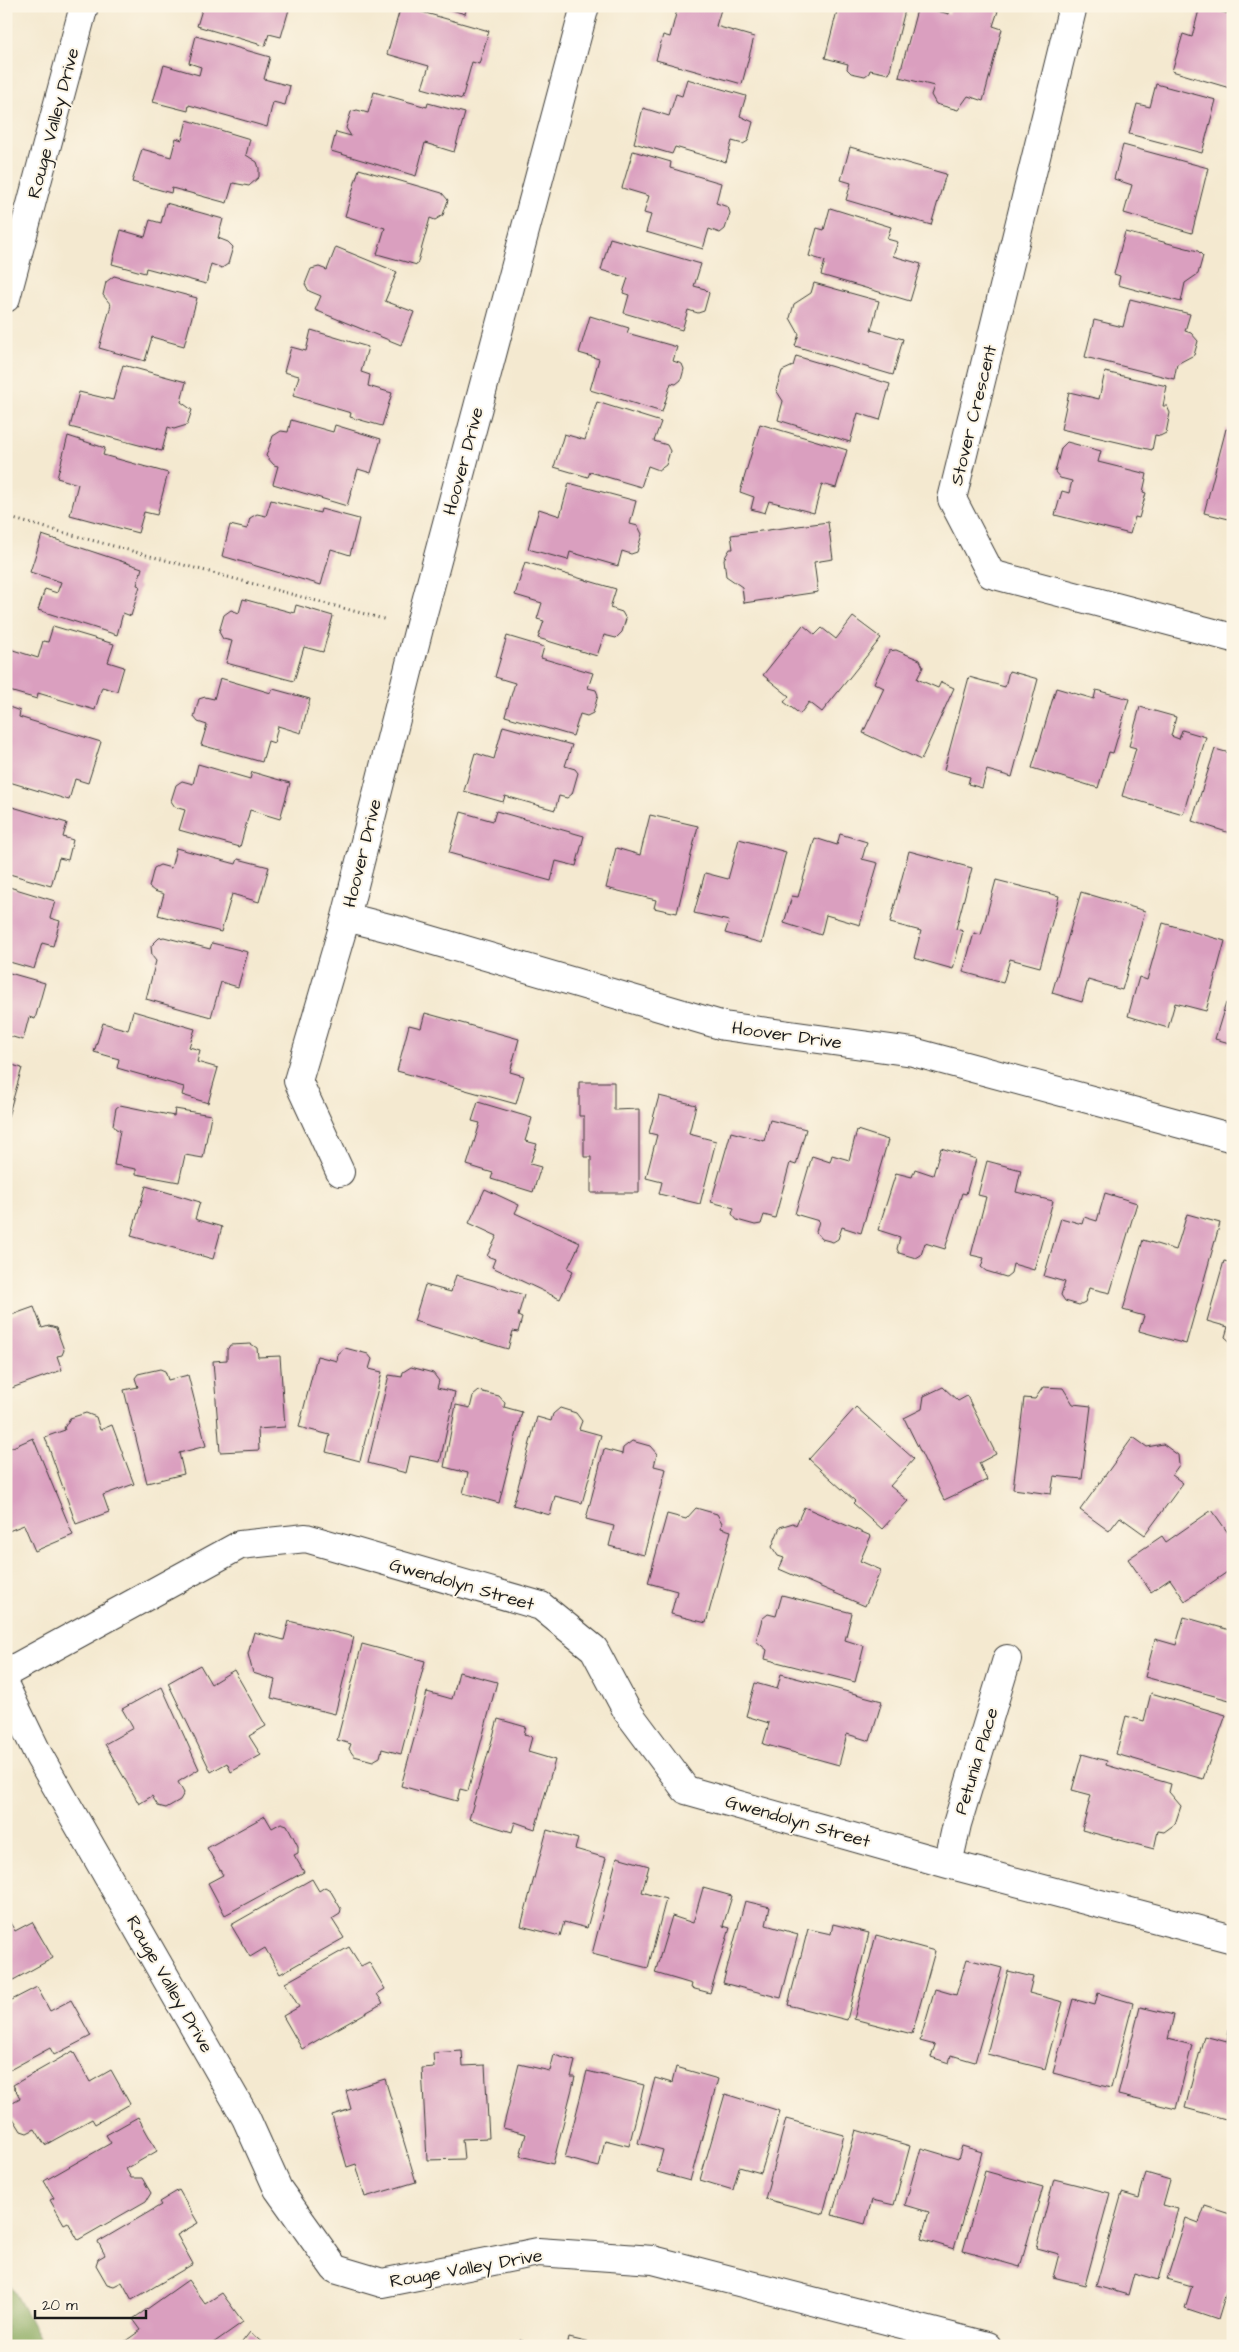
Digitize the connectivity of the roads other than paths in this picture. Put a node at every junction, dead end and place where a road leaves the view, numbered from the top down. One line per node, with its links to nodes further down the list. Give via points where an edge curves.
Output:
1 (84, 6): 4 (street, Rouge Valley Drive)
2 (584, 6): 6 (street, Hoover Drive)
3 (1073, 6): 5 (street, Stover Crescent, via 952,499 991,574)
4 (6, 298)
5 (1233, 638)
6 (346, 917): 7 (street, Hoover Drive, via 724,1026 913,1052); 8 (street, Hoover Drive, via 298,1081)
7 (1233, 1138)
8 (340, 1172)
9 (1007, 1658): 12 (street, Petunia Place)
10 (6, 1673): 12 (street, Gwendolyn Street, via 240,1545 306,1538 540,1606 594,1649 627,1711 686,1790)
11 (6, 1688): 14 (street, Rouge Valley Drive, via 39,1756 246,2118 278,2190 335,2269 382,2283 538,2252 653,2260)
12 (948, 1864): 13 (street, Gwendolyn Street)
13 (1233, 1939)
14 (987, 2346)

